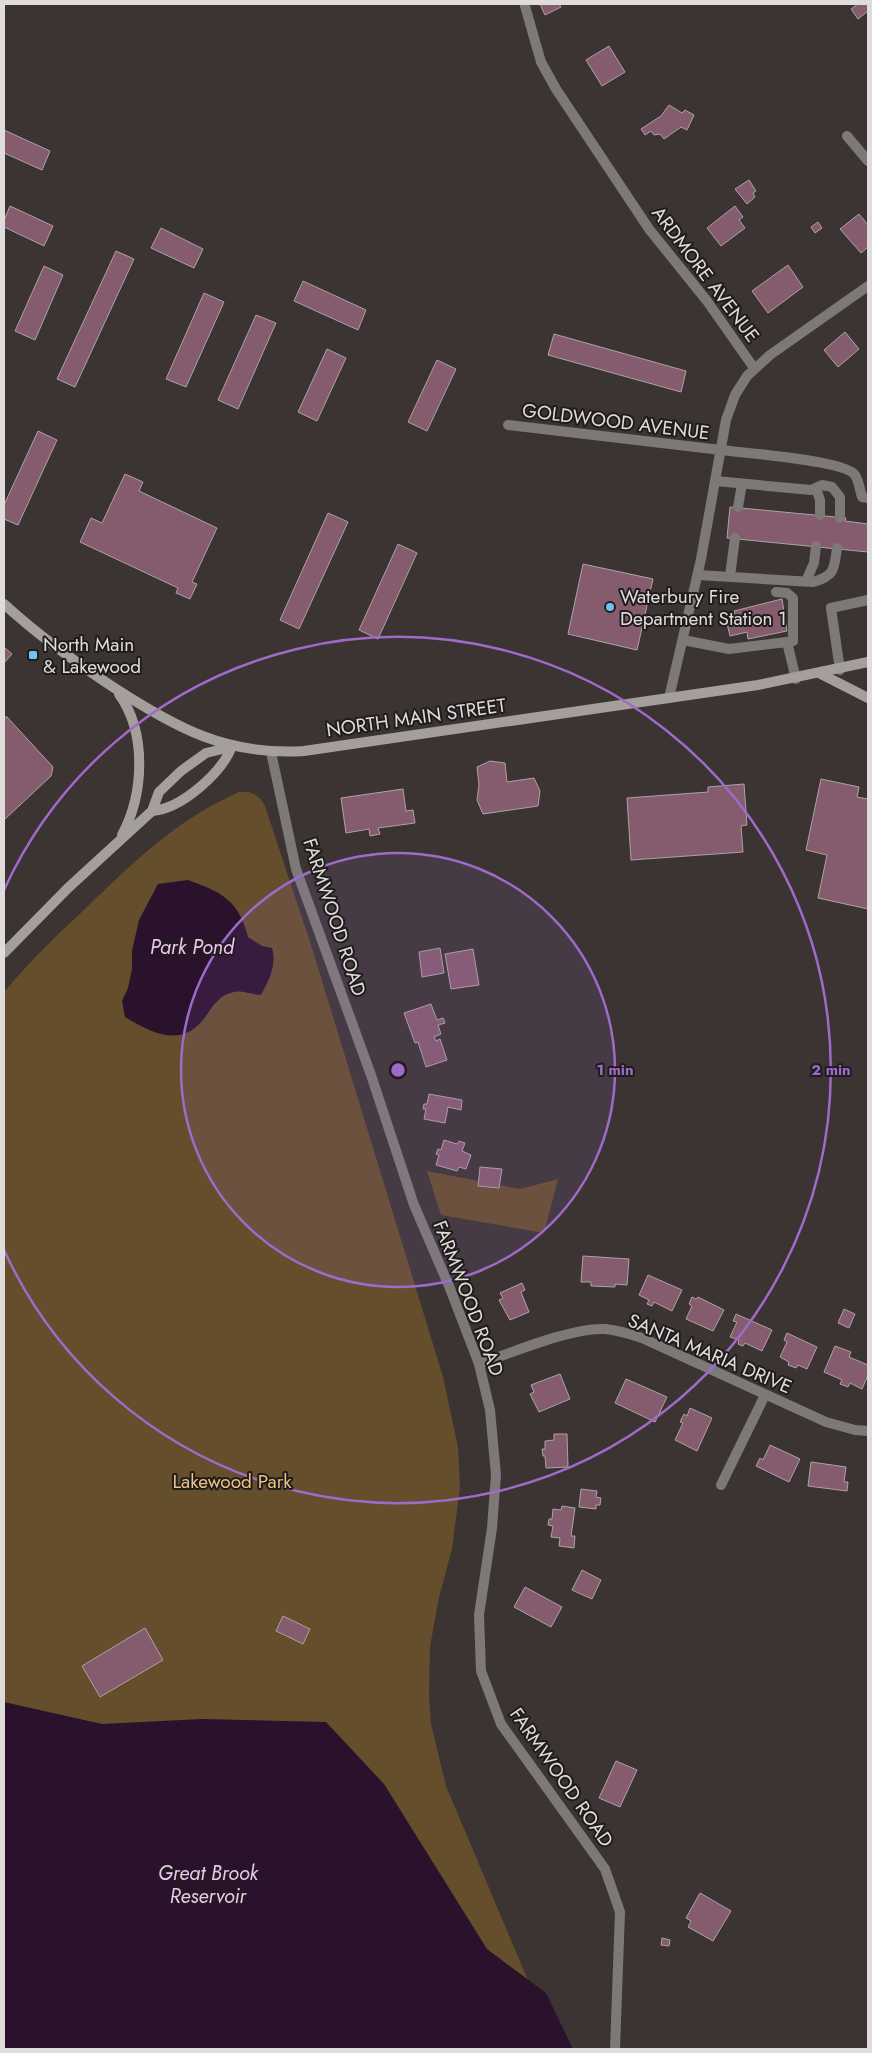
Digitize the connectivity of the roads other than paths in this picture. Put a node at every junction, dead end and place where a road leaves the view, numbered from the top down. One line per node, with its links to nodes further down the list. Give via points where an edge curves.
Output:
1 (525, 6): 5 (street, ARDMORE AVENUE, via 541,62 556,89 649,229 707,301)
2 (847, 136): 3 (street)
3 (868, 161)
4 (868, 286): 5 (street)
5 (754, 368): 7 (street, ARDMORE AVENUE, via 735,395 726,420)
6 (508, 425): 7 (street, GOLDWOOD AVENUE)
7 (721, 450): 8 (street, ARDMORE AVENUE); 11 (street, GOLDWOOD AVENUE, via 845,468 855,475 862,497)
8 (715, 481): 9 (street); 18 (street, ARDMORE AVENUE)
9 (742, 484): 10 (street); 12 (street)
10 (816, 488): 13 (street); 14 (street, via 822,485 832,487 840,497)
11 (868, 498)
12 (738, 507)
13 (820, 515)
14 (840, 518)
15 (735, 538): 19 (street)
16 (816, 546): 20 (street, via 814,563)
17 (837, 548): 20 (street, via 830,576)
18 (698, 575): 19 (street); 24 (street, ARDMORE AVENUE)
19 (730, 576): 20 (street)
20 (806, 581)
21 (776, 592): 25 (street, via 787,593 793,598 794,641)
22 (868, 600): 27 (street, via 831,608)
23 (4, 604): 30 (main road, NORTH MAIN STREET, via 70,658)
24 (683, 640): 25 (street, via 729,649); 31 (street, ARDMORE AVENUE)
25 (787, 642): 29 (street)
26 (868, 662): 27 (main road, NORTH MAIN STREET)
27 (840, 670): 28 (main road, NORTH MAIN STREET)
28 (821, 674): 29 (main road, NORTH MAIN STREET); 32 (main road)
29 (796, 678): 31 (main road, NORTH MAIN STREET)
30 (116, 689): 33 (main road, NORTH MAIN STREET, via 174,726); 36 (main road, via 132,718 139,767 131,815)
31 (669, 698): 34 (main road, NORTH MAIN STREET, via 304,751)
32 (868, 698)
33 (232, 746): 34 (main road, NORTH MAIN STREET); 35 (main road, via 224,764 210,778 171,807); 35 (main road, via 206,753 184,769 159,792)
34 (271, 752): 38 (street, FARMWOOD ROAD, via 296,869 371,1075 414,1205 450,1286)
35 (152, 811): 36 (main road)
36 (114, 846): 37 (main road)
37 (4, 953)
38 (478, 1364): 39 (street, SANTA MARIA DRIVE, via 575,1333 612,1330 642,1338); 42 (street, FARMWOOD ROAD, via 490,1410 496,1475 479,1615 481,1671 501,1724 605,1869 620,1912)
39 (765, 1395): 40 (street, SANTA MARIA DRIVE, via 826,1422); 41 (street)
40 (868, 1431)
41 (721, 1485)
42 (615, 2049)

